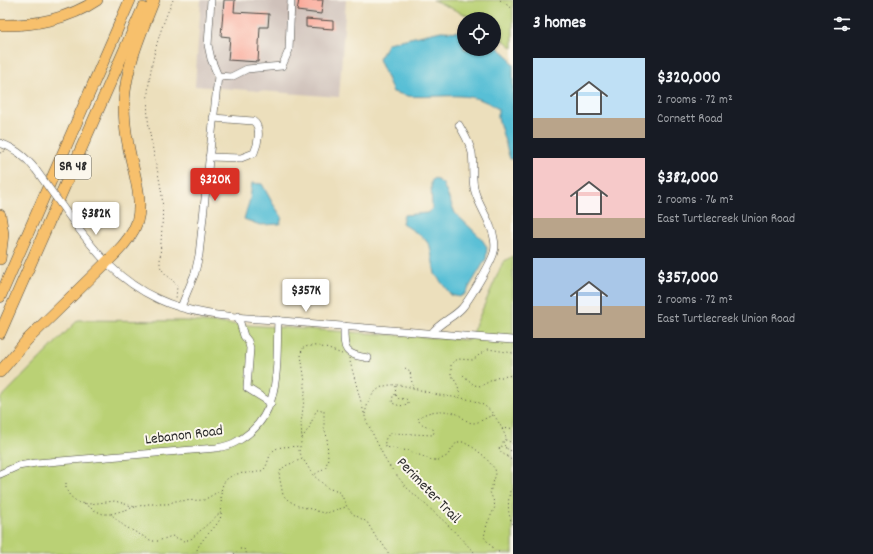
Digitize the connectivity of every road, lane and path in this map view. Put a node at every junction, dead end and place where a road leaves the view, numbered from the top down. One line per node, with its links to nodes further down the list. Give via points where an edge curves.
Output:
1 (97, 0): 9 (highway, via 63,17)
2 (130, 0): 18 (highway, SR 48)
3 (147, 0): 24 (highway, SR 48)
4 (154, 0): 17 (highway, via 133,56 124,102 125,129 139,200 138,216 132,234)
5 (211, 0): 10 (street, via 208,45)
6 (291, 0): 10 (street, via 289,50 282,66 247,70 231,77)
7 (500, 0): 8 (path)
8 (513, 9)
9 (0, 25)
10 (218, 76): 11 (street)
11 (213, 118): 14 (street); 14 (street, via 253,121 259,128 254,153 240,158)
12 (459, 125): 23 (street, via 472,152 472,182 492,229 494,252 484,274 463,307)
13 (0, 143): 17 (street, bridge, via 25,157)
14 (210, 157): 19 (street, via 199,255 195,273)
15 (0, 215): 16 (highway, via 3,234)
16 (0, 259)
17 (106, 263): 19 (street, via 140,290); 30 (highway, via 27,340)
18 (0, 297)
19 (181, 307): 20 (street, via 205,313)
20 (238, 316): 21 (street); 37 (street, via 250,348 247,388)
21 (278, 320): 22 (street); 37 (street, Lebanon Road, via 275,386)
22 (344, 326): 23 (street); 26 (street)
23 (432, 333): 25 (street)
24 (0, 334)
25 (512, 340)
26 (347, 353): 28 (street); 39 (path, Perimeter Trail); 42 (path, via 316,346 305,346 302,349 305,382)
27 (513, 353): 36 (path, via 488,349 473,360 455,360 451,365 451,374 458,386)
28 (368, 358)
29 (405, 368): 34 (path, via 410,371)
30 (0, 372)
31 (463, 375): 32 (path, via 474,385 481,386 496,378)
32 (513, 375)
33 (396, 386): 34 (path); 35 (path); 39 (path, via 387,386 374,392)
34 (415, 389): 36 (path)
35 (395, 395): 35 (path, via 392,403 400,406 408,404 407,399 399,400)
36 (460, 398): 38 (path, via 484,405)
37 (271, 403): 52 (street, Lebanon Road, via 260,423 248,434 233,443 216,448 36,462)
38 (493, 414): 41 (path); 68 (path, via 474,423 452,412 422,414 418,419 420,423 433,429 433,434 388,434 385,447 440,460 457,442 463,442 484,456 496,474 490,492 495,507 486,524 484,537)
39 (365, 415): 67 (path, Perimeter Trail, via 393,471)
40 (513, 428): 41 (path)
41 (502, 429): 43 (path)
42 (302, 438): 45 (path); 53 (path, via 316,411 319,408 324,411 328,458 326,467)
43 (507, 440): 44 (path); 46 (path, via 503,443)
44 (513, 444)
45 (300, 446): 50 (path); 56 (path, via 278,448 269,454 265,468 231,476 224,482)
46 (506, 448): 47 (path); 48 (path, via 501,446 499,449)
47 (513, 452)
48 (506, 456): 49 (path); 51 (path)
49 (513, 457)
50 (303, 459): 53 (path); 59 (path, via 281,470 279,475 283,495 298,506 319,512 326,513)
51 (513, 461)
52 (0, 474)
53 (313, 475): 59 (path, via 329,489 341,494)
54 (66, 483): 57 (path, via 70,496)
55 (513, 489): 62 (path, via 509,497 509,519)
56 (221, 490): 58 (path, via 204,500 180,500 168,504); 60 (path)
57 (83, 504): 58 (path, via 115,501); 61 (path, via 103,514)
58 (135, 507): 61 (path)
59 (347, 507): 66 (path, via 367,522)
60 (222, 511): 61 (path, via 191,539 184,541 172,536 152,541 124,526); 63 (path, via 219,520)
61 (111, 514)
62 (513, 524)
63 (196, 554)
64 (234, 554): 65 (path, via 239,549)
65 (247, 554)
66 (389, 554)
67 (476, 554)
68 (501, 554)

